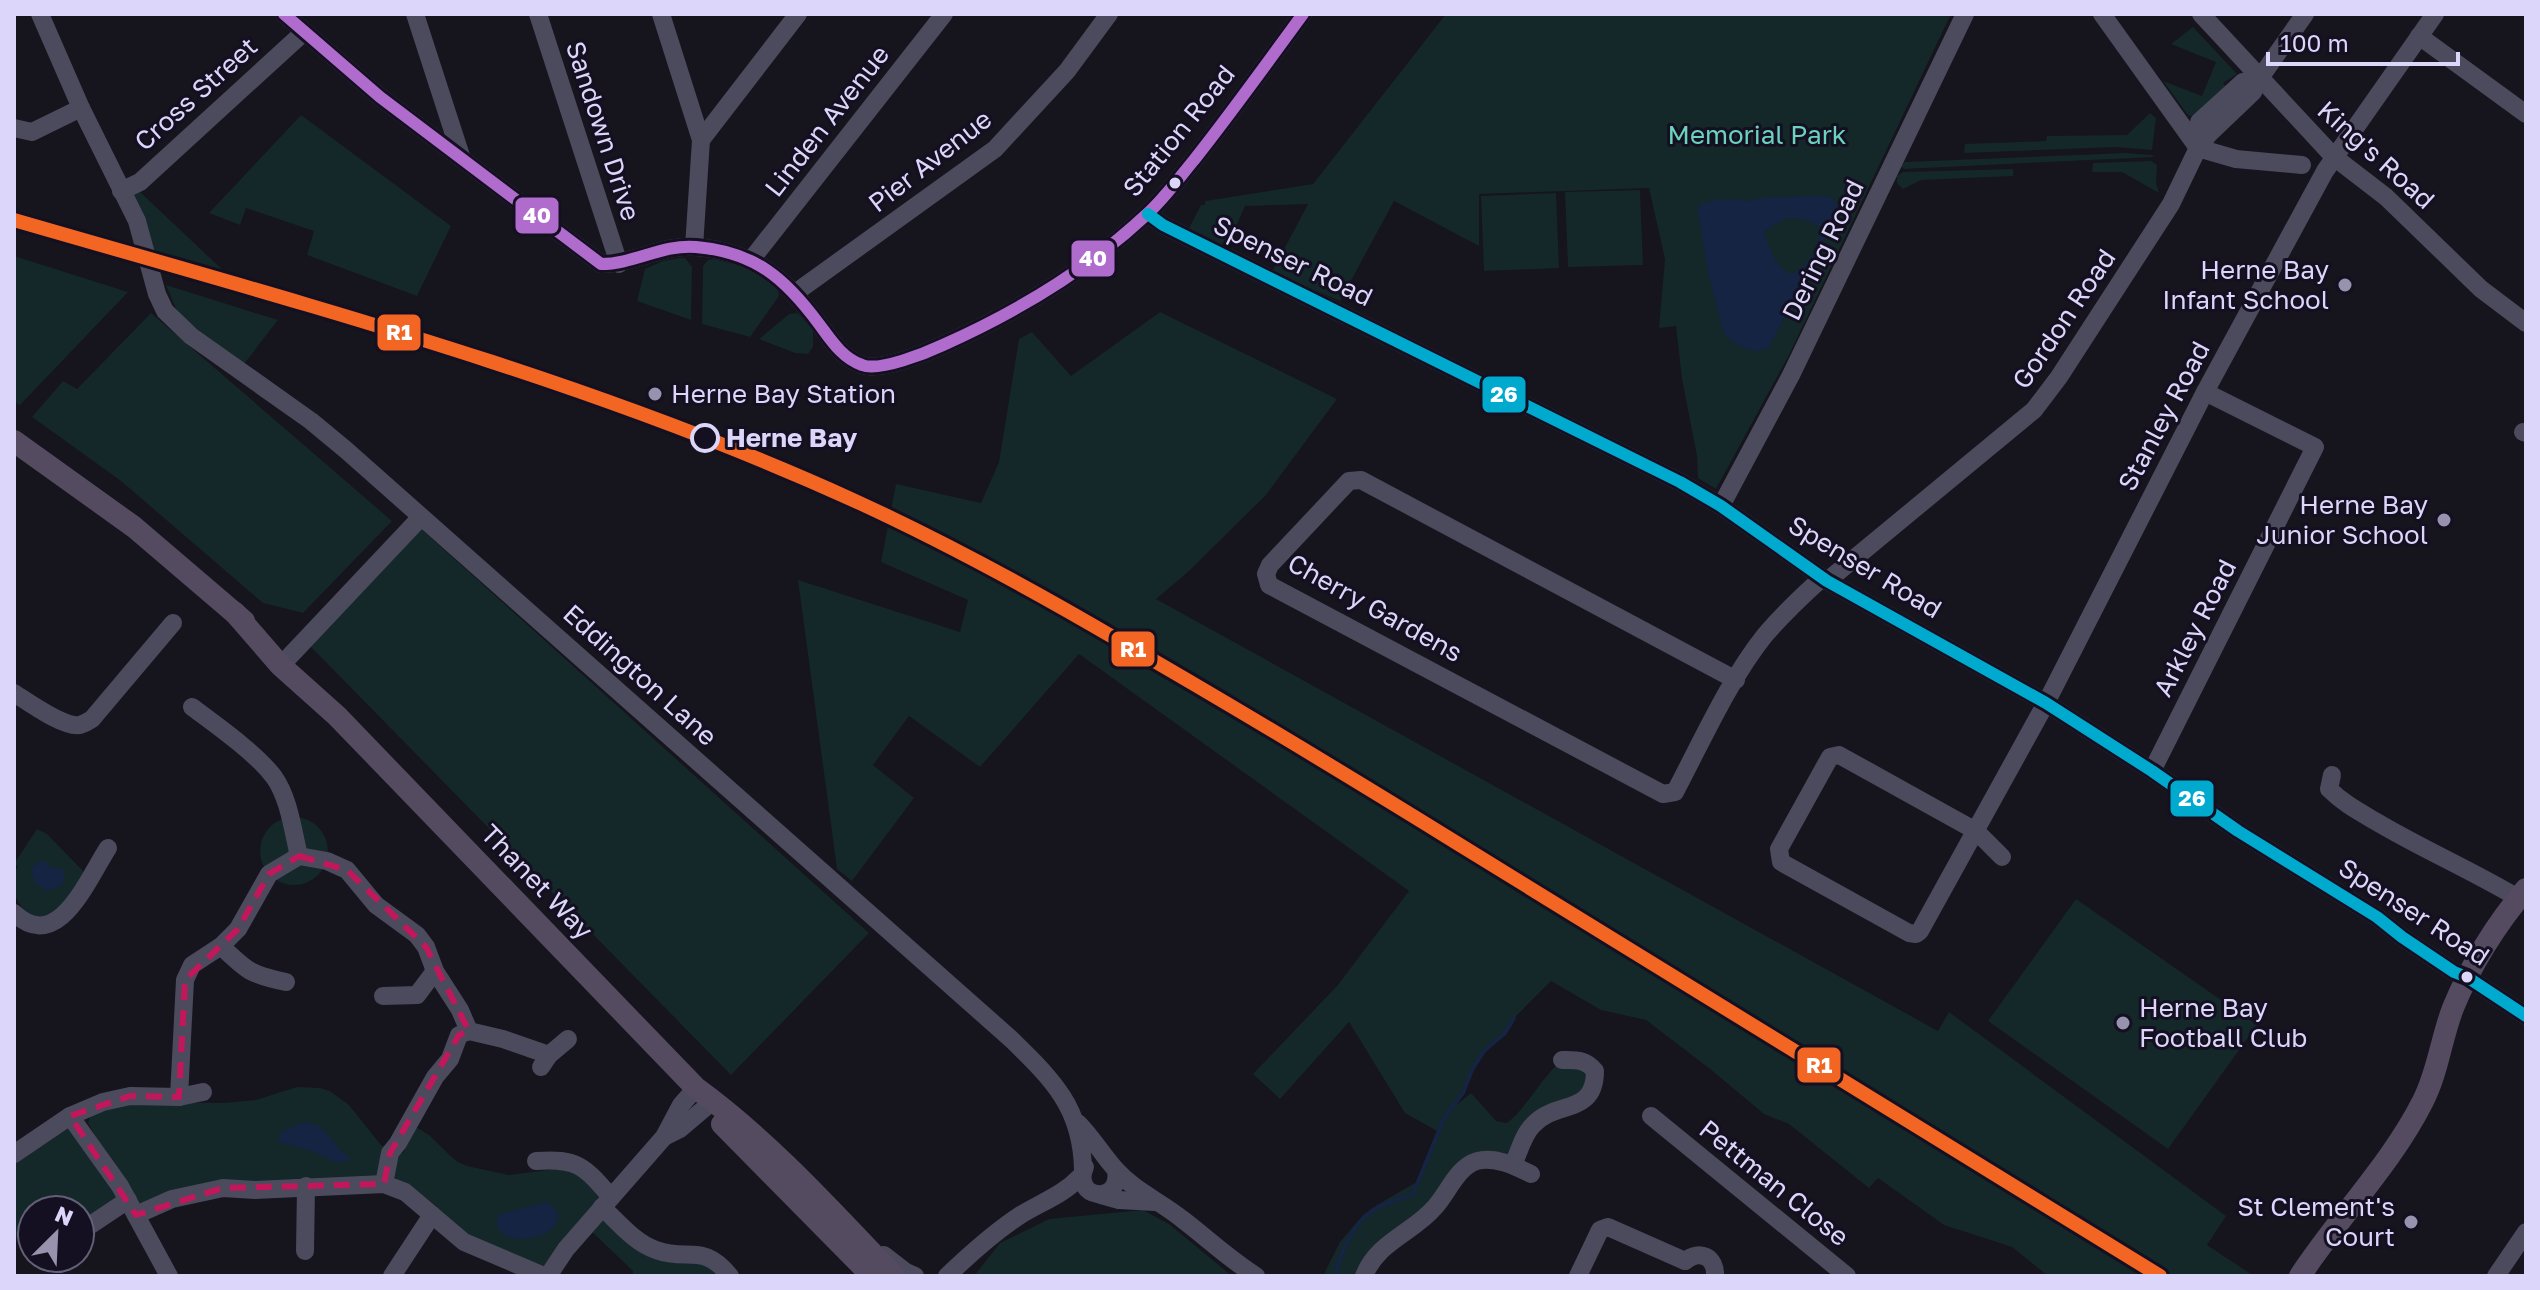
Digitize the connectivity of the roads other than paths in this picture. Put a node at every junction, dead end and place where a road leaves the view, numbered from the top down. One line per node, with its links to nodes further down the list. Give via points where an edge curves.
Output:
1 (40, 14): 18 (street, Eddington Lane)
2 (415, 14): 24 (street)
3 (538, 14): 30 (street, Sandown Drive)
4 (661, 14): 21 (street)
5 (798, 14): 21 (street)
6 (944, 14): 29 (street, Linden Avenue)
7 (1109, 14): 31 (street, Pier Avenue, via 1067,71 995,149)
8 (1303, 14): 27 (street, Station Road)
9 (1965, 14): 35 (street, Dering Road, via 1791,375)
10 (2102, 14): 22 (street)
11 (2201, 14): 17 (street, King's Road)
12 (2305, 14): 17 (street)
13 (2435, 14): 16 (street, Stanley Road)
14 (287, 15): 15 (street)
15 (304, 32): 24 (street); 26 (street, Cross Street, via 140,182)
16 (2419, 36): 19 (street); 23 (street, Stanley Road)
17 (2260, 78): 22 (street, Gordon Road, via 2243,82 2199,122); 23 (street, King's Road)
18 (81, 108): 20 (street, via 32,132); 26 (street, Eddington Lane)
19 (2526, 114)
20 (14, 128)
21 (701, 140): 28 (street)
22 (2198, 148): 25 (street, via 2236,159); 37 (street, Gordon Road, via 2171,204 2034,410)
23 (2334, 157): 32 (street, King's Road); 33 (street, Stanley Road)
24 (462, 159): 30 (street, via 601,264)
25 (2302, 165)
26 (121, 191): 36 (street, Eddington Lane, via 137,221 165,311 191,336 311,421)
27 (1148, 214): 31 (street, Station Road, via 1044,294 933,350 891,363 864,367 846,356); 35 (street, Spenser Road)
28 (694, 247): 29 (street); 30 (street)
29 (751, 260): 31 (street)
30 (619, 264)
31 (795, 293)
32 (2526, 323)
33 (2205, 392): 43 (street, Stanley Road); 46 (street, Arkley Road, via 2315,447)
34 (14, 441): 38 (main road, Thanet Way, via 134,527)
35 (1721, 506): 37 (street, Spenser Road)
36 (421, 517): 40 (street); 68 (street, Eddington Lane, via 1011,1039 1055,1084)
37 (1825, 579): 41 (street, Cherry Gardens, via 1788,609); 43 (street, Spenser Road)
38 (235, 613): 40 (main road, Thanet Way); 45 (main road, Thanet Way, via 280,665)
39 (173, 623): 42 (street, via 85,723 60,720)
40 (288, 658): 45 (main road, Thanet Way)
41 (1736, 680): 41 (street, Cherry Gardens, via 1675,792 1663,794 1269,585 1266,574 1349,481 1361,480)
42 (14, 693)
43 (2046, 703): 46 (street, Spenser Road); 48 (street, Stanley Road)
44 (192, 707): 50 (street, via 275,779)
45 (337, 716): 65 (main road, Thanet Way)
46 (2152, 771): 56 (street, Spenser Road)
47 (2332, 775): 52 (street, via 2329,789 2340,800)
48 (1976, 831): 48 (street, via 1916,934 1778,856 1834,755); 51 (street)
49 (108, 848): 53 (street, via 57,923 26,924)
50 (299, 856): 54 (street, via 269,874 238,929); 55 (street, via 347,870 376,905 417,935)
51 (2002, 857)
52 (2522, 893): 56 (main road)
53 (14, 913)
54 (221, 946): 57 (street, via 247,971); 64 (street, via 192,965 185,980)
55 (435, 971): 58 (street, via 417,995); 60 (street)
56 (2467, 977): 59 (street, Spenser Road); 101 (main road, via 2420,1107)
57 (286, 982)
58 (383, 996)
59 (2526, 1016)
60 (469, 1031): 61 (street, via 503,1039 545,1061); 75 (street, via 459,1035 450,1059 390,1153)
61 (568, 1039)
62 (1562, 1060): 71 (street, via 1591,1065 1594,1089 1532,1125)
63 (203, 1092): 64 (street)
64 (179, 1097): 66 (street, via 130,1096)
65 (705, 1098): 78 (street, via 681,1105 664,1137); 84 (main road, Thanet Way, via 780,1159); 93 (main road, Thanet Way)
66 (70, 1116): 69 (street); 81 (street)
67 (1651, 1116): 100 (street, Pettman Close, via 1664,1135)
68 (1076, 1121): 72 (street, Eddington Lane); 73 (street, Eddington Lane)
69 (14, 1154)
70 (536, 1161): 78 (street, via 572,1162 584,1169)
71 (1513, 1165): 74 (street); 97 (street, via 1477,1161 1467,1166 1435,1208 1374,1257)
72 (1112, 1166): 73 (street, via 1102,1159 1091,1161); 77 (street, via 1115,1186); 79 (street, Eddington Lane)
73 (1082, 1173): 77 (street, via 1085,1188); 80 (street, via 1067,1191)
74 (1531, 1174)
75 (384, 1184): 76 (street); 82 (street, via 405,1192)
76 (306, 1186): 81 (street, via 223,1188); 86 (street)
77 (1098, 1194): 79 (street); 80 (street)
78 (606, 1202): 91 (street); 92 (street, via 644,1245 706,1256)
79 (1157, 1202): 96 (street, Eddington Lane)
80 (1036, 1207): 88 (street, via 977,1246)
81 (132, 1208): 83 (street); 89 (street)
82 (432, 1215): 90 (street); 91 (street, via 464,1242)
83 (96, 1225)
84 (846, 1226): 94 (main road, Thanet Way); 95 (street)
85 (2526, 1232): 102 (street)
86 (305, 1251)
87 (1686, 1269): 98 (street, via 1608,1227 1600,1230); 99 (street, via 1695,1255 1702,1255 1711,1260)
88 (945, 1275)
89 (169, 1276)
90 (392, 1276)
91 (546, 1276)
92 (730, 1276)
93 (872, 1276)
94 (894, 1276)
95 (915, 1276)
96 (1256, 1276)
97 (1364, 1276)
98 (1578, 1276)
99 (1715, 1276)
100 (1847, 1276)
101 (2300, 1276)
102 (2496, 1276)

